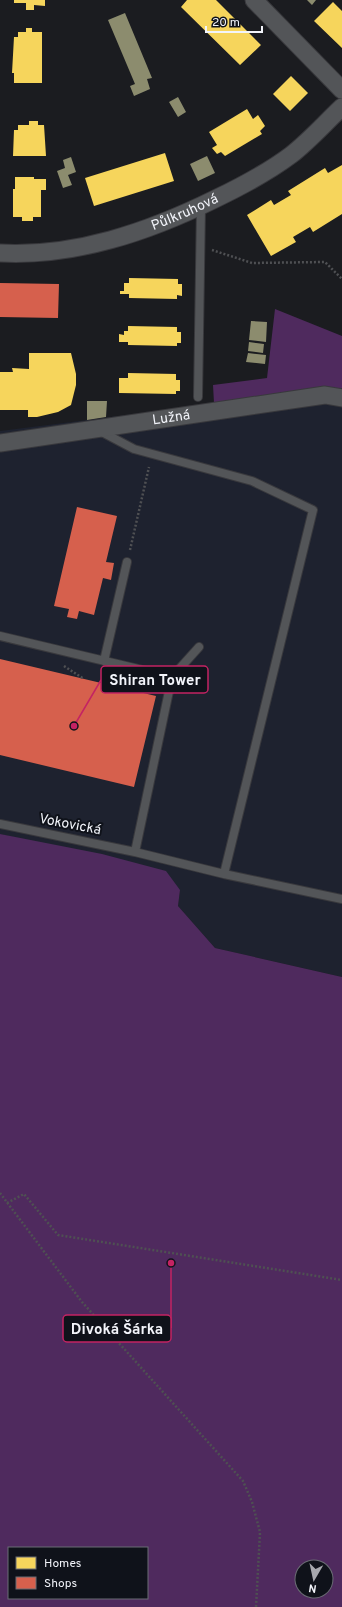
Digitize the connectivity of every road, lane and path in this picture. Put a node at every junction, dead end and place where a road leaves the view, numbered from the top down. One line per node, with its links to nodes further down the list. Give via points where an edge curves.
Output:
1 (254, 0): 2 (street)
2 (342, 90)
3 (342, 107): 4 (street, Půlkruhová, via 292,154 251,181)
4 (201, 206): 5 (lane); 6 (street, Půlkruhová, via 156,226 114,240 27,254)
5 (200, 246): 7 (path, via 252,263 325,262); 8 (lane)
6 (0, 253)
7 (342, 279)
8 (198, 397)
9 (342, 398): 10 (street, Lužná, via 325,395)
10 (96, 429): 11 (street, Lužná); 12 (lane, via 134,449)
11 (0, 443)
12 (152, 454): 13 (path); 22 (lane, via 252,481 313,510)
13 (127, 562): 16 (lane)
14 (0, 636): 16 (lane)
15 (199, 647): 18 (lane)
16 (104, 661): 18 (lane)
17 (57, 664): 19 (path)
18 (172, 677): 21 (lane)
19 (84, 679)
20 (0, 824): 21 (lane, Vokovická)
21 (136, 852): 22 (lane, Vokovická)
22 (224, 874): 23 (lane, Vokovická)
23 (342, 899)
24 (0, 1193): 25 (path)
25 (7, 1203): 26 (path, via 24,1194 58,1236); 27 (path, via 82,1302 243,1481 260,1532)
26 (342, 1280)
27 (256, 1607)

